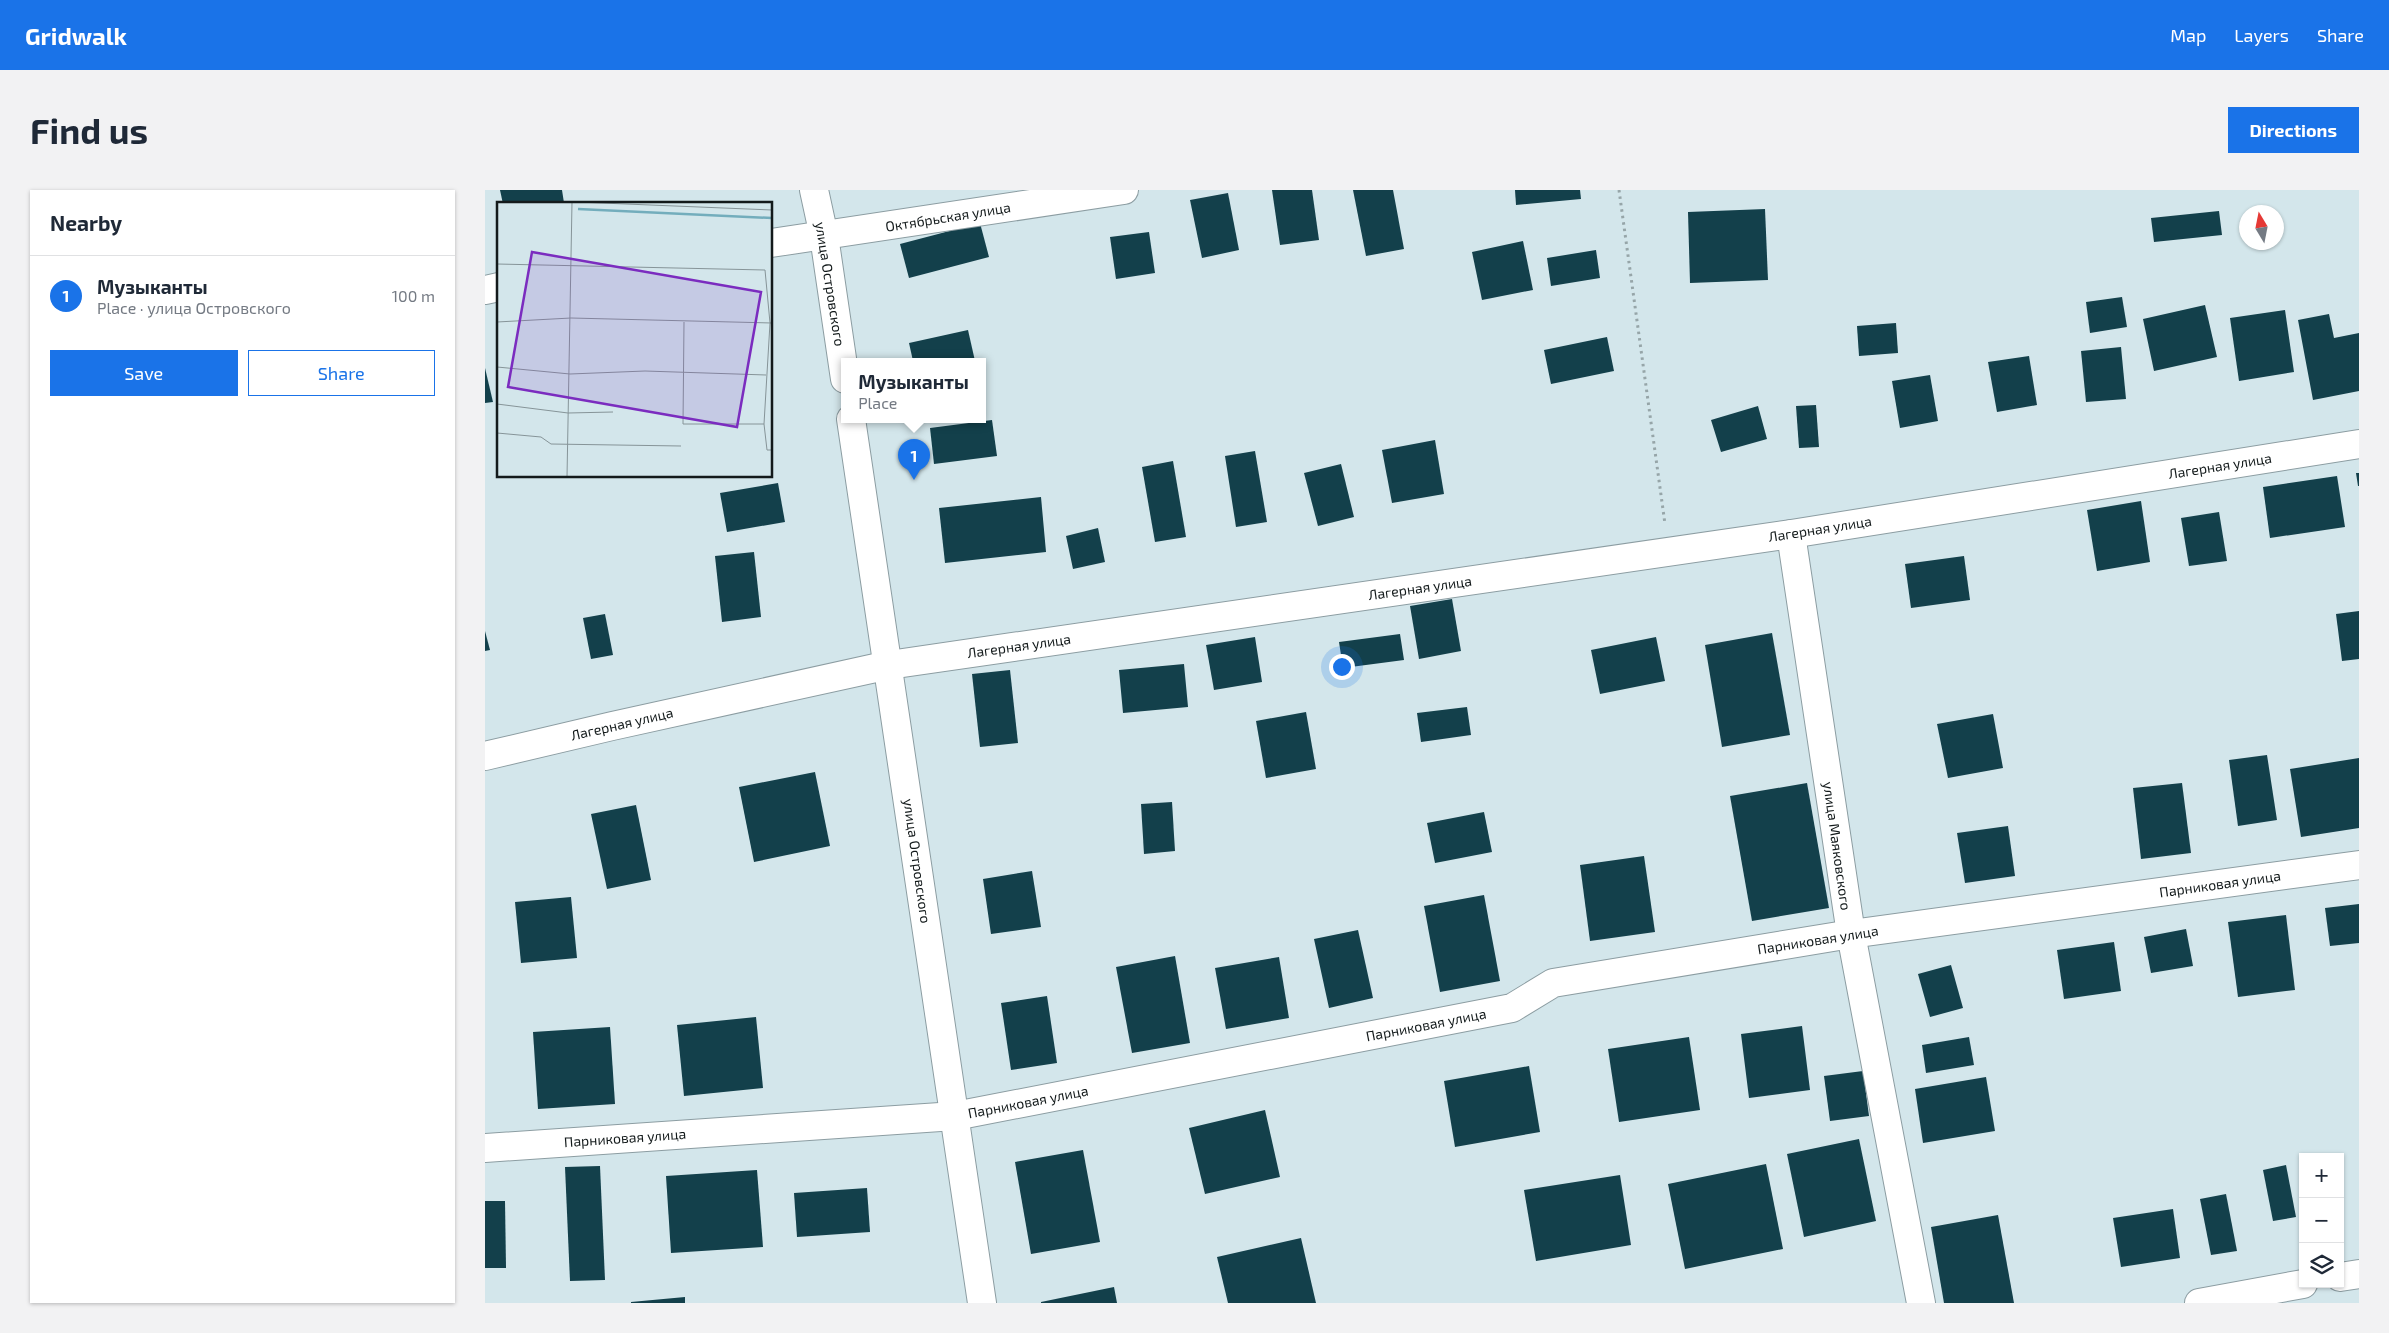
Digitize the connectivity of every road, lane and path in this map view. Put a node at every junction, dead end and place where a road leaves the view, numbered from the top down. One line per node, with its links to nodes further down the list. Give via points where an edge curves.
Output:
1 (814, 190): 4 (street, улица Островского)
2 (1125, 190): 4 (street, Октябрьская улица)
3 (1619, 190): 10 (path)
4 (824, 236): 5 (street, Октябрьская улица); 6 (street, улица Островского)
5 (773, 243)
6 (842, 358)
7 (852, 423): 11 (street, улица Островского)
8 (2359, 444): 9 (street, Лагерная улица)
9 (1791, 534): 10 (street, Лагерная улица); 14 (street, улица Маяковского)
10 (1669, 552): 11 (street, Лагерная улица)
11 (889, 665): 12 (street, Лагерная улица); 15 (street, улица Островского)
12 (485, 756)
13 (2359, 865): 14 (street, Парниковая улица)
14 (1851, 934): 15 (street, Парниковая улица, via 1553,983 1512,1008); 21 (street, улица Маяковского)
15 (955, 1116): 16 (street, Парниковая улица); 20 (street, улица Островского)
16 (485, 1148)
17 (2359, 1274): 18 (street)
18 (2344, 1276)
19 (2299, 1285): 22 (street)
20 (982, 1303)
21 (1921, 1303)
22 (2199, 1303)

